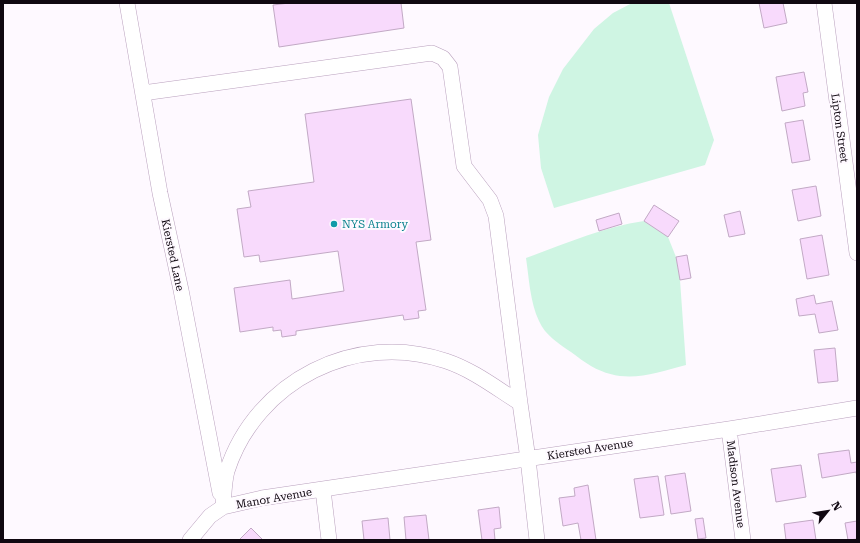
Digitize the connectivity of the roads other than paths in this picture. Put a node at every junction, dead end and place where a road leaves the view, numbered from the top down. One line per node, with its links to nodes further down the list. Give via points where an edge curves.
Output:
1 (127, 3): 3 (street, Kiersted Lane)
2 (824, 3): 4 (street, Lipton Street)
3 (142, 93): 5 (street, via 432,53 442,58 450,67 464,166 490,200 496,216); 10 (street, Kiersted Lane)
4 (857, 253)
5 (520, 403): 8 (street); 10 (street, via 482,378 447,361 420,354 394,352 355,355 320,366 288,385 261,411 252,424 239,443 227,472)
6 (857, 408): 7 (street, Kiersted Avenue)
7 (729, 429): 8 (street, Kiersted Avenue); 14 (street, Madison Avenue)
8 (528, 459): 9 (street, Kiersted Avenue); 13 (street)
9 (323, 490): 10 (street, Manor Avenue, via 262,498); 12 (street)
10 (223, 507): 11 (street, Manor Avenue, via 210,516)
11 (190, 540)
12 (329, 540)
13 (536, 540)
14 (743, 540)

